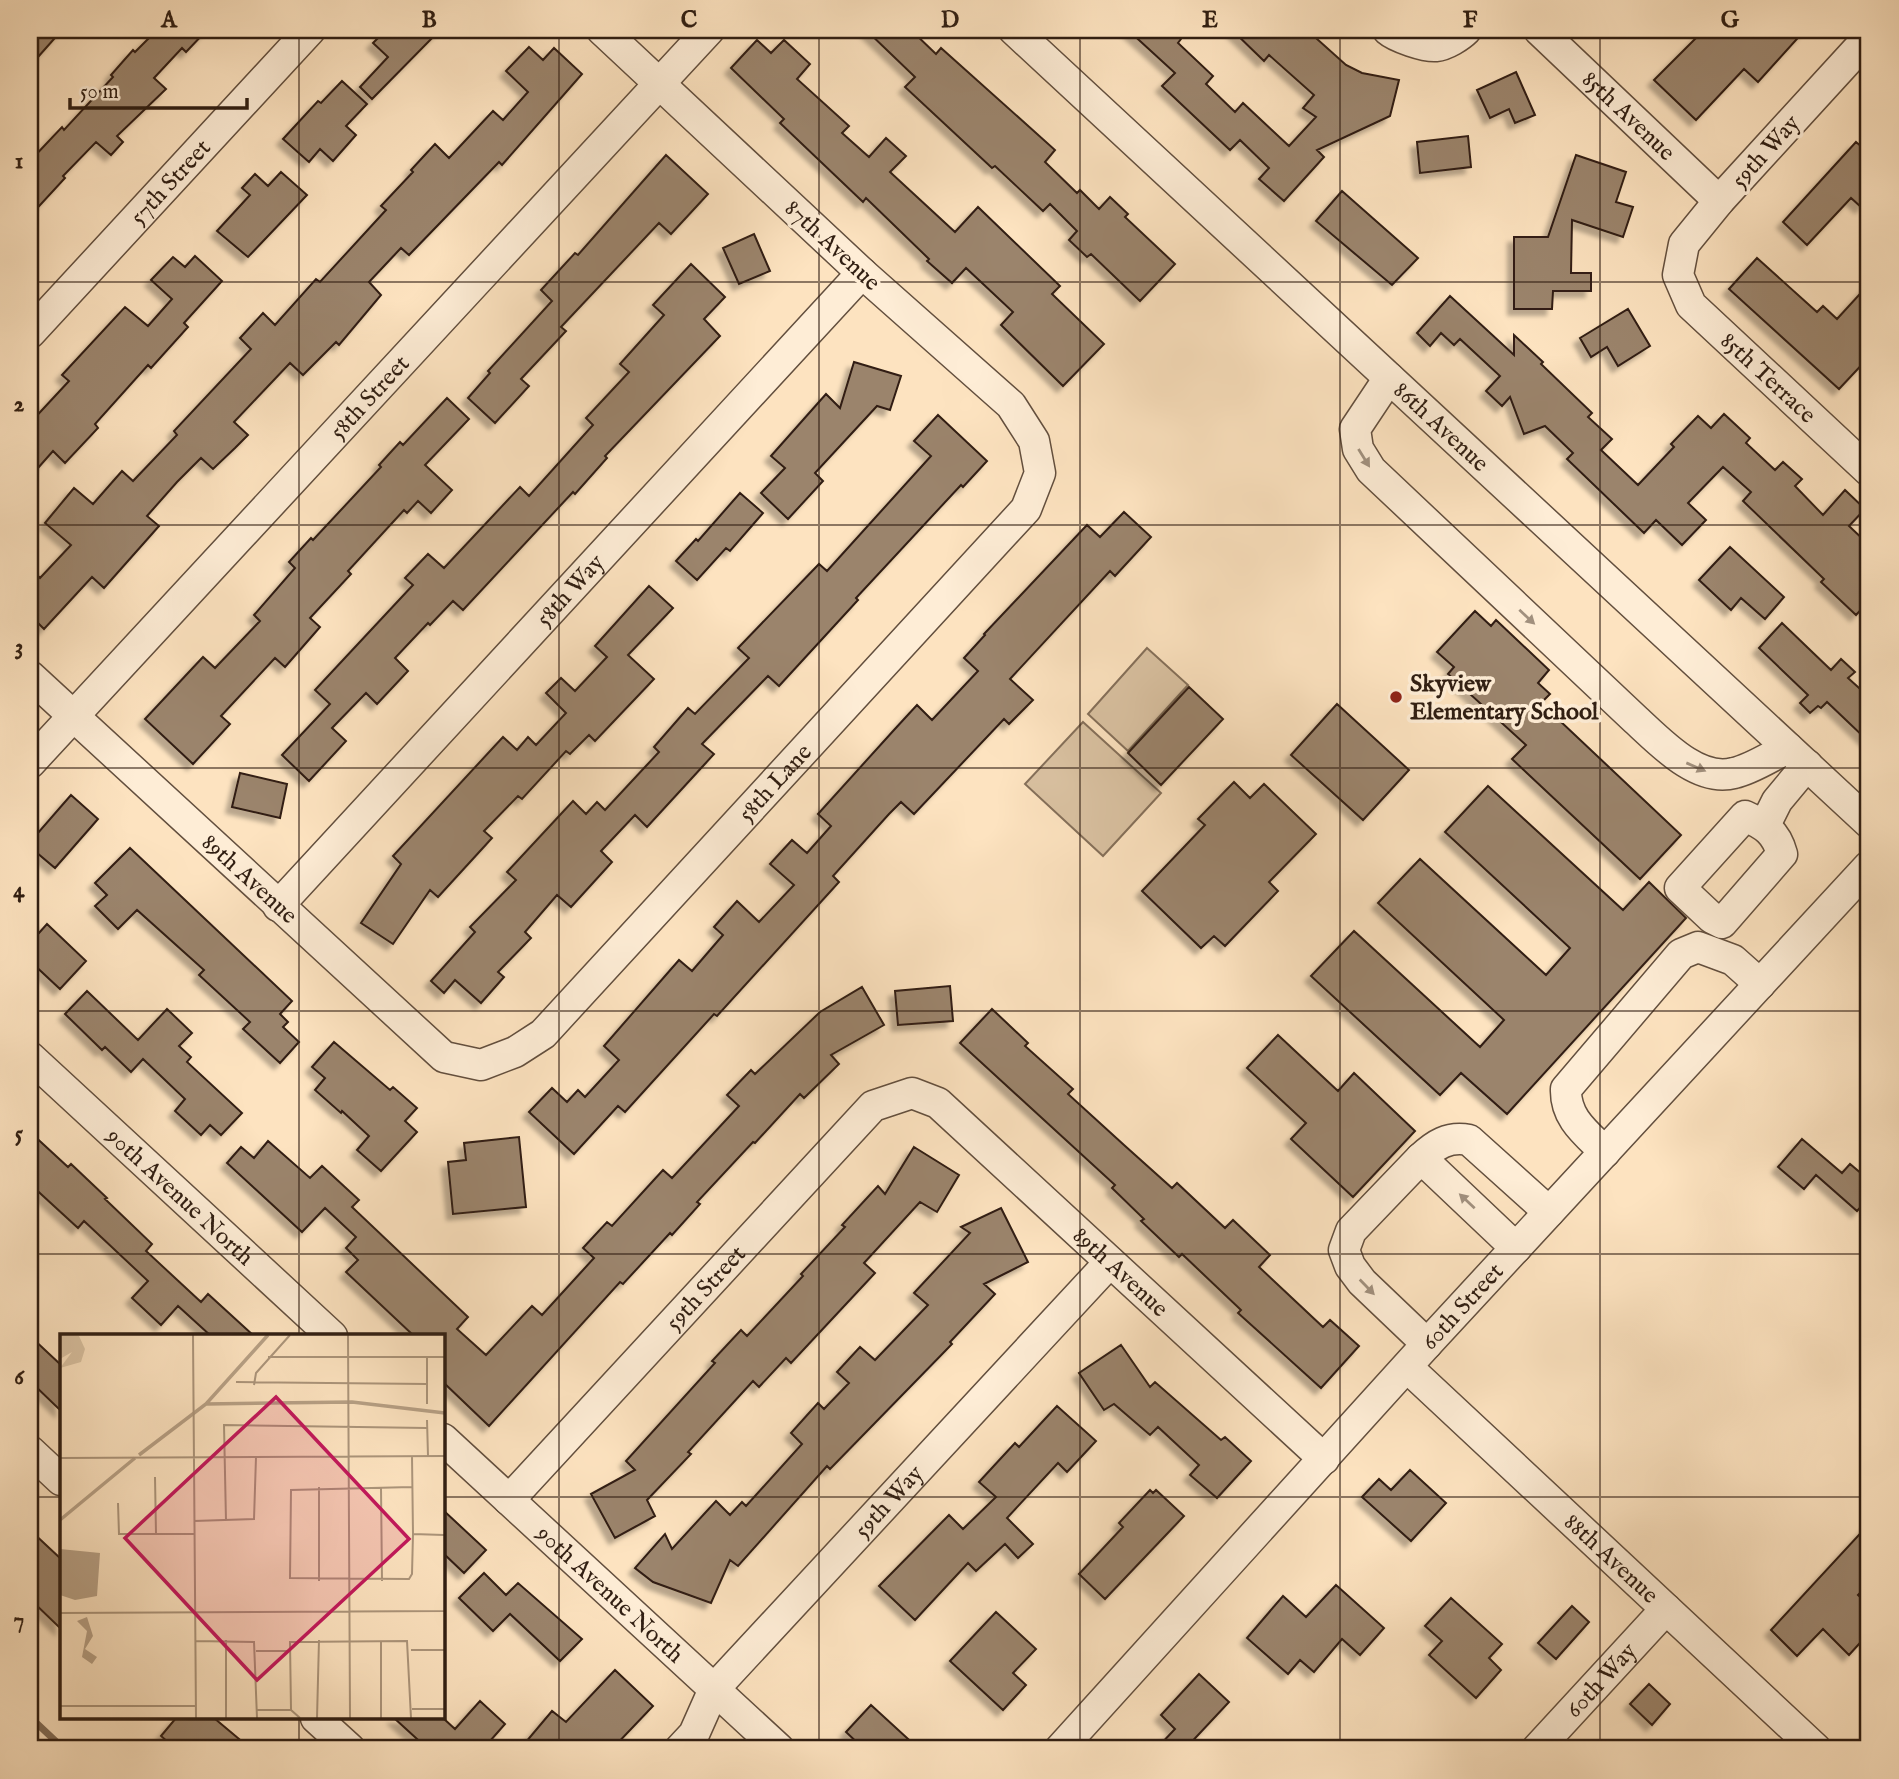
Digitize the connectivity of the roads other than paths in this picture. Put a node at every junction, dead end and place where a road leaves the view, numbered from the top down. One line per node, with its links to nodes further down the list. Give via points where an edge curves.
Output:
1 (310, 30): 13 (street, 57th Street)
2 (602, 30): 9 (street, 87th Avenue)
3 (709, 30): 9 (street, 58th Street)
4 (1014, 30): 14 (street, 86th Avenue)
5 (1388, 30): 6 (street, via 1395,37 1436,46)
6 (1466, 30)
7 (1539, 30): 10 (street, 85th Avenue)
8 (1869, 37): 10 (street, 59th Way)
9 (660, 84): 11 (street, 87th Avenue); 18 (street, 58th Street)
10 (1719, 201): 12 (street, 59th Way, via 1684,244)
11 (862, 273): 16 (street, 87th Avenue, via 1011,405 1034,441); 24 (street, 58th Way)
12 (1678, 275): 15 (street, 85th Terrace, via 1691,305)
13 (30, 333)
14 (1389, 378): 19 (street, 86th Avenue); 19 (street, one-way to 19, via 1355,429 1358,449 1371,470 1636,720 1680,760 1709,772 1732,774)
15 (1866, 462)
16 (1040, 473): 29 (street, 58th Lane, via 1026,509 543,1034 515,1052)
17 (30, 676): 18 (street, 89th Avenue)
18 (72, 715): 20 (street, 58th Street); 24 (street, 89th Avenue)
19 (1798, 757): 21 (street, 86th Avenue); 22 (street)
20 (30, 763)
21 (1869, 823)
22 (1765, 825): 25 (street, via 1782,854); 25 (street, via 1745,816 1680,888)
23 (1869, 866): 27 (street, 60th Street)
24 (278, 906): 29 (street, 89th Avenue, via 444,1057)
25 (1722, 923): 26 (street)
26 (1719, 955): 27 (street, via 1733,960); 31 (street, via 1698,947 1681,954 1566,1089 1574,1120)
27 (1760, 984): 31 (street, 60th Street)
28 (30, 1057): 36 (street, 90th Avenue North)
29 (481, 1065)
30 (912, 1093): 35 (street, 89th Avenue, via 939,1102); 43 (street, 59th Street, via 873,1105)
31 (1605, 1152): 33 (street, 60th Street)
32 (1421, 1158): 33 (street, via 1447,1140 1469,1140); 34 (street, one-way to 32); 37 (street, one-way to 37, via 1351,1231 1344,1250 1362,1282)
33 (1549, 1212): 34 (street, 60th Street)
34 (1516, 1248): 37 (street, 60th Street)
35 (1110, 1262): 41 (street, 89th Avenue); 45 (street, 59th Way)
36 (330, 1334)
37 (1427, 1345): 38 (street, 60th Street)
38 (1407, 1367): 41 (street, 60th Street); 44 (street, 88th Avenue)
39 (444, 1439): 43 (street, 90th Avenue North)
40 (30, 1451): 42 (street)
41 (1324, 1459): 50 (street, 60th Street)
42 (60, 1479)
43 (509, 1500): 45 (street, 90th Avenue North)
44 (1666, 1609): 51 (street, 60th Way); 52 (street, 88th Avenue)
45 (714, 1689): 48 (street, 59th Way, via 694,1734); 49 (street, 90th Avenue North)
46 (318, 1720): 47 (street)
47 (350, 1749)
48 (680, 1749)
49 (779, 1749)
50 (1060, 1749)
51 (1537, 1749)
52 (1816, 1749)

